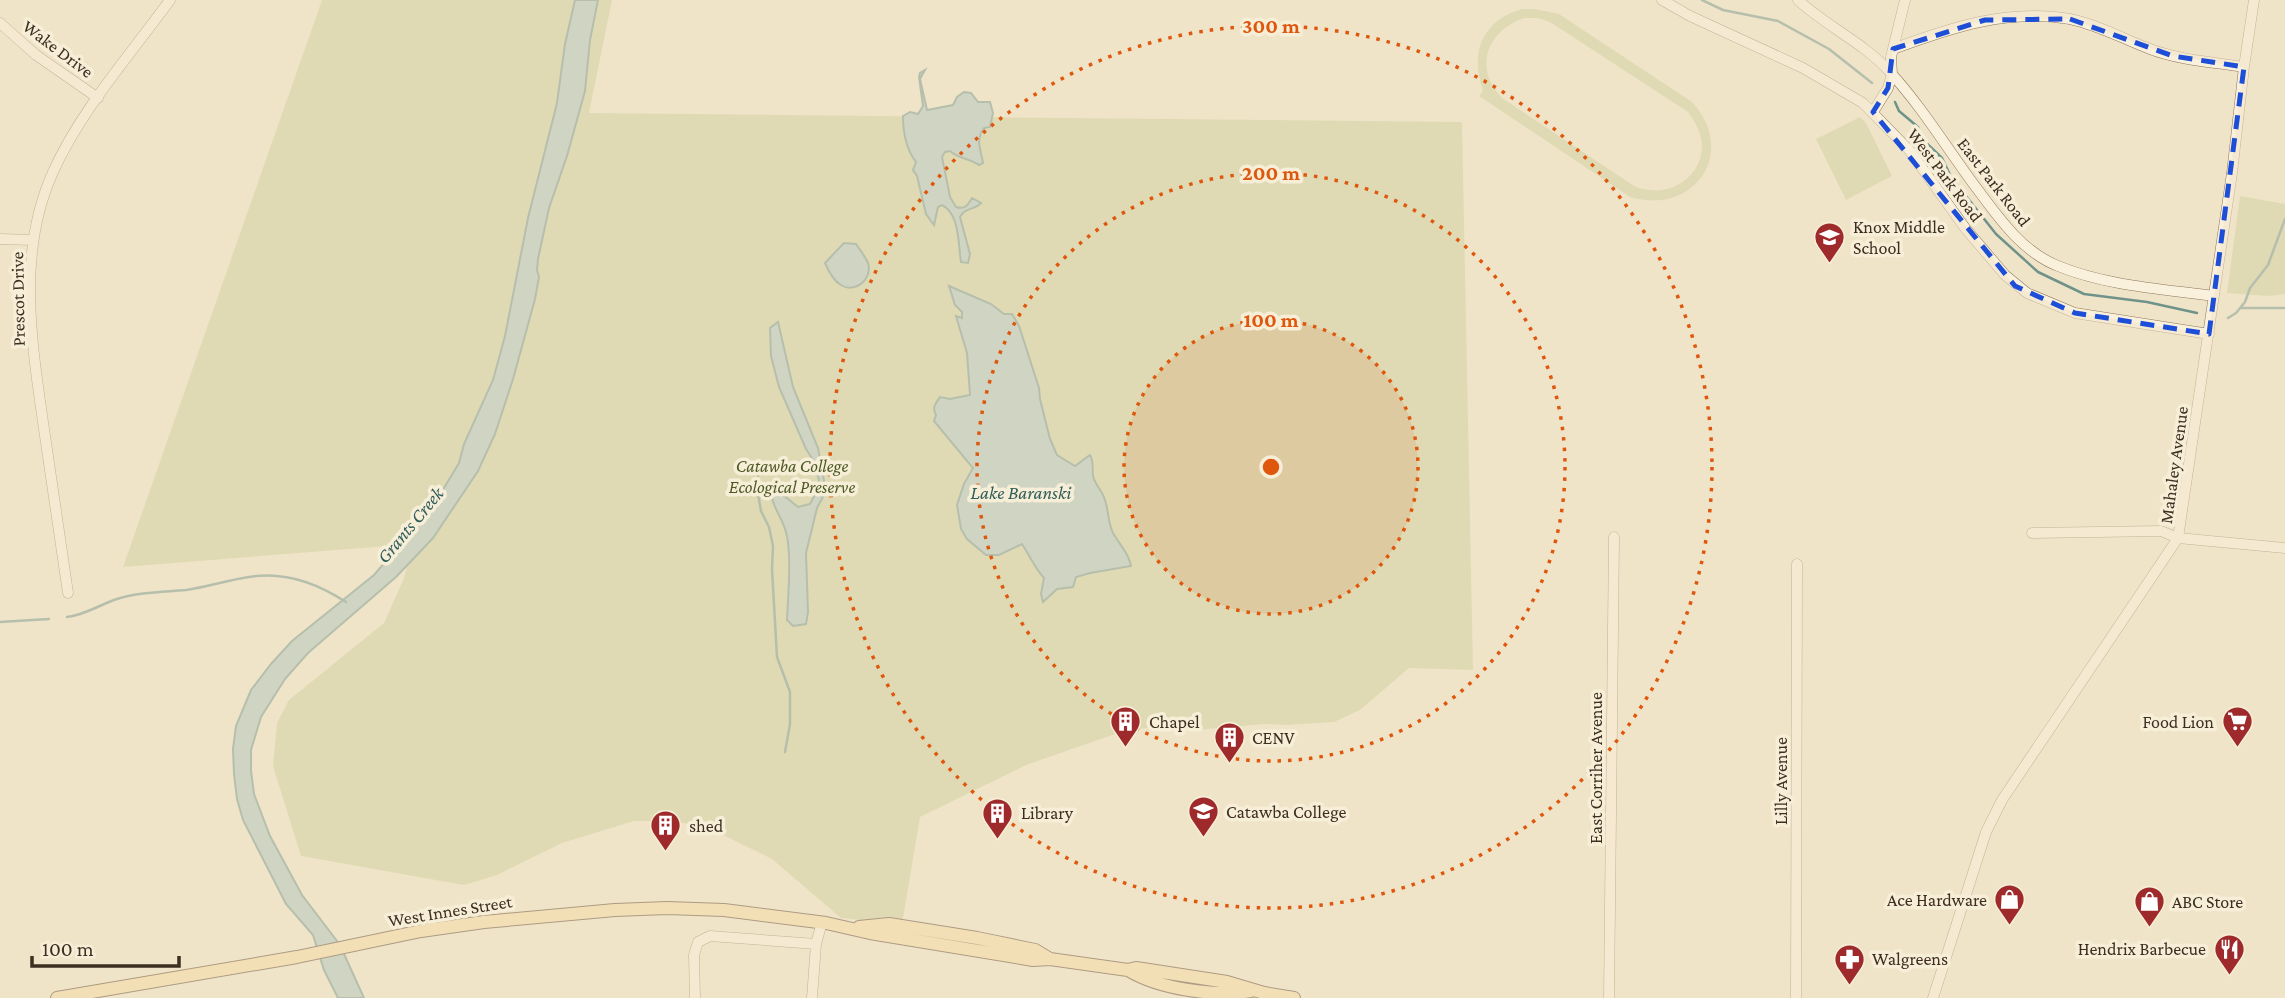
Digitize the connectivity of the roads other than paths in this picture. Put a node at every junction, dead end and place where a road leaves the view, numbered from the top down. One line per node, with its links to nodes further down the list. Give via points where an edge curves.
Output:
1 (170, 0): 10 (street, Prescot Drive)
2 (1662, 0): 11 (street, West Park Road, via 1803,68)
3 (1798, 0): 9 (street, East Park Road)
4 (1905, 0): 7 (street)
5 (2254, 0): 8 (street, Mahaley Avenue)
6 (0, 23): 10 (street, Wake Drive, via 36,55)
7 (1894, 49): 8 (street, via 1985,20 2047,17 2112,31 2173,56); 9 (street)
8 (2244, 66): 14 (street, Mahaley Avenue)
9 (1892, 74): 11 (street); 14 (street, East Park Road, via 2000,220 2039,256 2112,281)
10 (98, 98): 13 (street, Prescot Drive, via 52,174)
11 (1873, 112): 15 (street, West Park Road, via 1910,151 1965,228 2015,286 2075,313)
12 (0, 239): 13 (street)
13 (33, 240): 21 (street, Prescot Drive, via 30,318)
14 (2214, 296): 15 (street, Mahaley Avenue)
15 (2209, 334): 18 (street, Mahaley Avenue)
16 (2032, 534): 18 (street, via 2161,531)
17 (1614, 537): 29 (street, East Corriher Avenue)
18 (2178, 538): 19 (street); 31 (street, Mahaley Avenue, via 2002,800 1986,832)
19 (2285, 548)
20 (1797, 564): 30 (street, Lilly Avenue)
21 (68, 593)
22 (821, 922): 23 (street); 24 (main road, West Innes Street, via 667,908 484,922); 28 (main road, West Innes Street, via 852,928 888,924 1035,950 1050,959 1227,982)
23 (816, 944): 26 (street, via 710,936 698,942 694,955); 27 (street)
24 (77, 996): 25 (main road, West Innes Street)
25 (58, 998)
26 (695, 998)
27 (812, 998)
28 (1293, 998)
29 (1609, 998)
30 (1796, 998)
31 (1933, 998)

